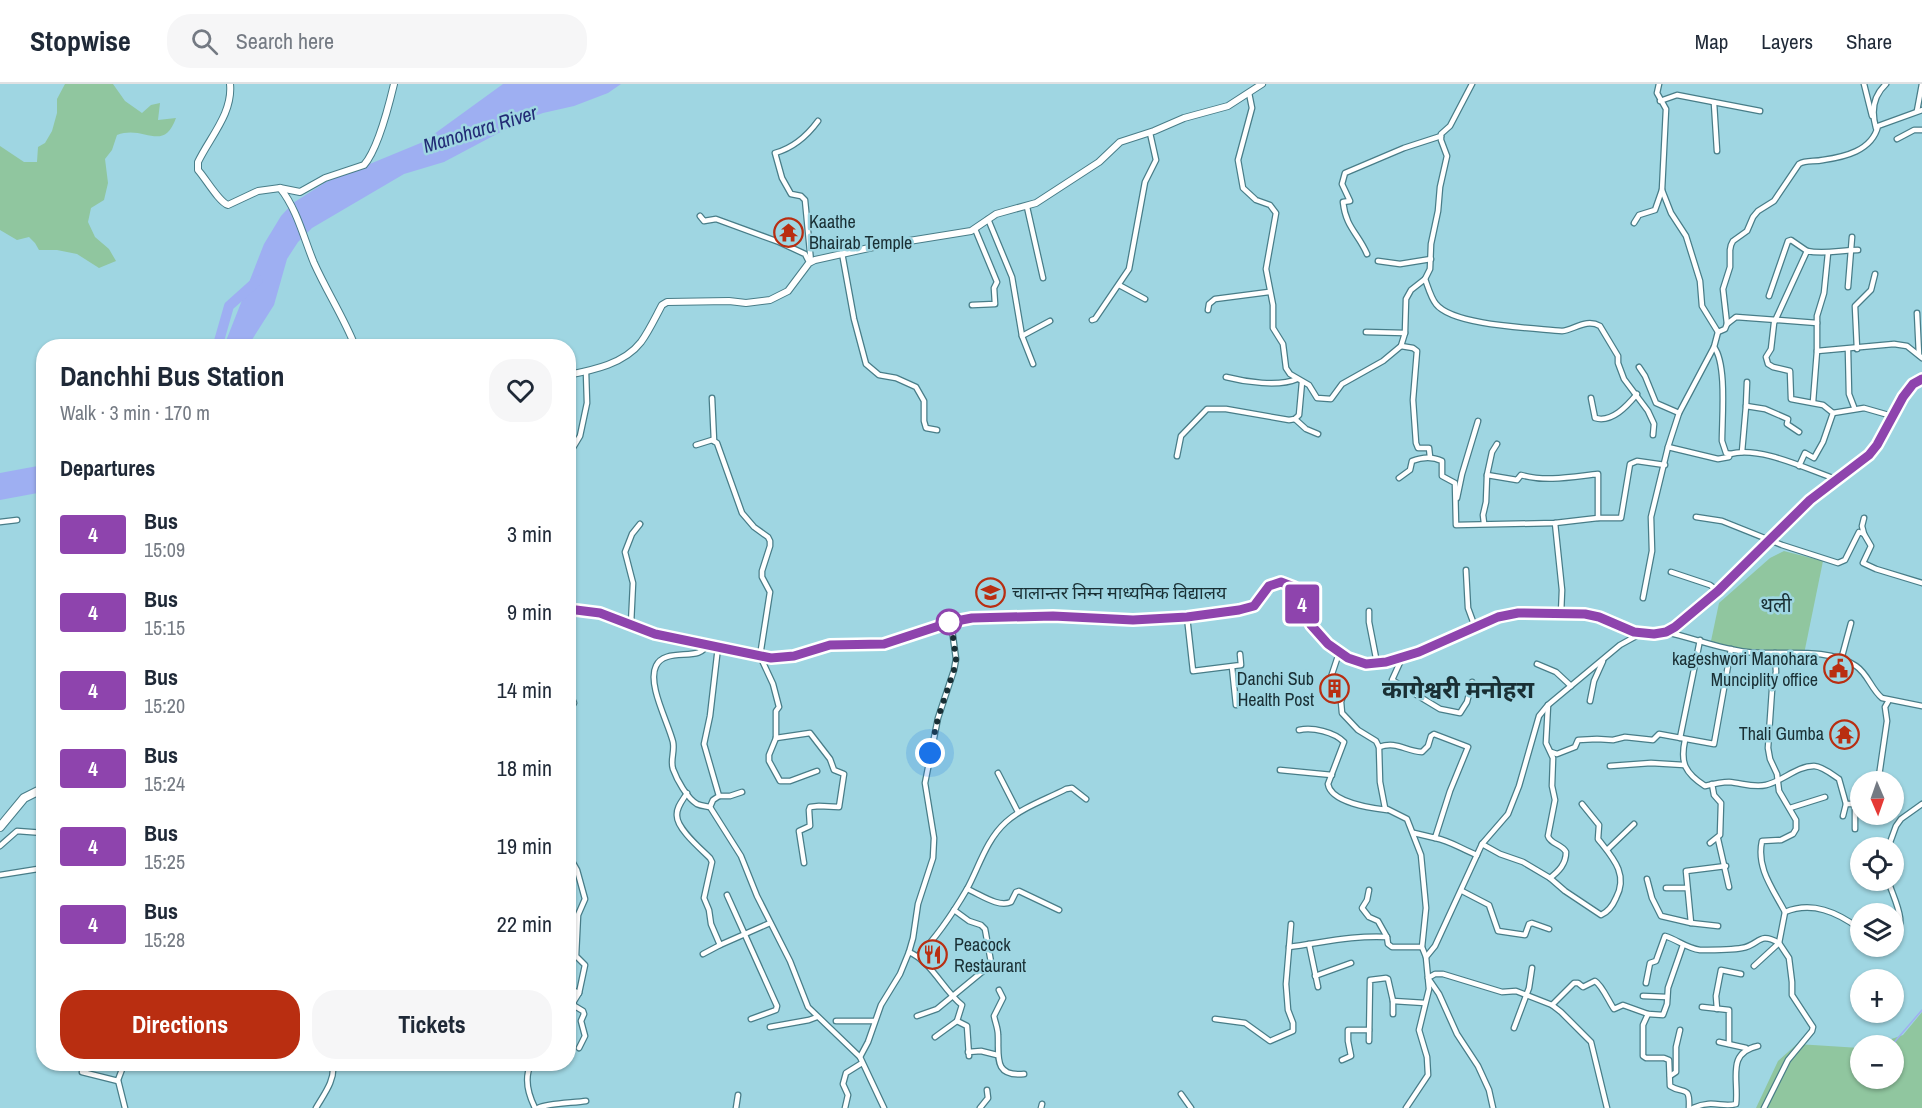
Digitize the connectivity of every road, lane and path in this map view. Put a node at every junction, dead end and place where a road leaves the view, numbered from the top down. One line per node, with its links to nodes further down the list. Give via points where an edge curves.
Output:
1 (230, 84): 22 (street, via 227,109 198,162 198,170 224,204 247,194)
2 (394, 84): 22 (street, via 364,165 325,178 300,192)
3 (1262, 84): 9 (street)
4 (1472, 84): 19 (street)
5 (1659, 84): 10 (street)
6 (1864, 84): 14 (street)
7 (1886, 84): 14 (street, via 1877,93)
8 (1922, 84): 12 (street)
9 (1249, 93): 18 (street, via 1228,106 1184,118); 43 (street, via 1252,108 1238,160 1243,188 1276,213 1266,269)
10 (1660, 101): 11 (street, via 1677,95); 23 (street, via 1666,109)
11 (1714, 103): 13 (street); 21 (street)
12 (1919, 110): 16 (street, via 1878,126)
13 (1760, 111)
14 (1873, 118): 16 (street)
15 (818, 121): 37 (street, via 808,134 775,153 784,183 791,194 804,200)
16 (1877, 130): 53 (street, via 1851,154 1799,164 1774,201 1758,211 1747,231 1733,241 1723,289)
17 (1922, 130): 20 (street)
18 (1150, 133): 24 (street, via 1120,142 1099,162); 41 (street, via 1156,160 1145,182 1129,269)
19 (1441, 136): 34 (street, via 1345,173 1342,184 1350,201 1343,202 1348,225); 35 (street, via 1448,156)
20 (1897, 139)
21 (1717, 151)
22 (280, 188): 58 (street)
23 (1662, 190): 27 (street, via 1655,210 1640,215); 55 (street, via 1686,236 1700,281 1702,306)
24 (1027, 207): 26 (street); 39 (street)
25 (700, 216): 37 (street, via 704,221 716,219 779,242 805,254)
26 (988, 219): 28 (street); 57 (street, via 1012,277)
27 (1634, 223)
28 (975, 229): 32 (street); 46 (street, via 997,282 995,304)
29 (1852, 237): 30 (street)
30 (1855, 250): 33 (street); 42 (street)
31 (1807, 251): 33 (street); 44 (street, via 1788,241); 50 (street)
32 (842, 253): 37 (street); 84 (street, via 866,364 879,375 916,387 924,401 924,425)
33 (1828, 253): 52 (street)
34 (1367, 254)
35 (1431, 259): 36 (street, via 1400,264); 40 (street)
36 (1378, 261)
37 (810, 262): 67 (street, via 788,291 770,300 667,302 637,347)
38 (1875, 274): 61 (street, via 1871,290 1855,306)
39 (1043, 278)
40 (1425, 279): 56 (street, via 1406,299); 73 (street, via 1438,307 1470,320 1562,331 1595,323 1618,356 1624,379)
41 (1119, 285): 45 (street); 49 (street)
42 (1848, 287)
43 (1269, 292): 47 (street, via 1215,299); 71 (street, via 1273,328 1283,344 1286,368)
44 (1769, 296)
45 (1145, 299)
46 (972, 305)
47 (1208, 310)
48 (1917, 313): 64 (street)
49 (1092, 320)
50 (1776, 320): 52 (street); 53 (street, via 1736,317); 76 (street, via 1766,357 1768,364 1790,371 1791,399)
51 (1050, 321): 57 (street)
52 (1817, 323): 63 (street)
53 (1727, 324): 55 (street)
54 (1366, 332): 56 (street)
55 (1718, 332): 60 (street)
56 (1405, 333): 59 (street)
57 (1022, 336): 65 (street)
58 (352, 339)
59 (1401, 346): 71 (street, via 1342,384 1331,399 1317,398); 96 (street, via 1417,351 1413,400 1416,443 1418,448 1429,448)
60 (1714, 347): 80 (street); 94 (street, via 1722,368 1722,441)
61 (1857, 349): 62 (street); 64 (street, via 1894,344 1907,346)
62 (1848, 350): 63 (street); 78 (street, via 1849,394)
63 (1817, 351): 76 (street)
64 (1921, 356)
65 (1033, 364)
66 (1639, 367): 80 (street, via 1656,403)
67 (585, 372): 68 (street); 89 (street, via 587,403)
68 (576, 374)
69 (1226, 377): 71 (street, via 1239,381)
70 (1922, 379): 81 (main road, via 1913,384)
71 (1300, 381): 82 (street, via 1299,415)
72 (1748, 382): 77 (street)
73 (1637, 394): 75 (street, via 1621,412 1600,420 1595,418); 87 (street, via 1654,424)
74 (712, 398): 88 (street)
75 (1591, 398)
76 (1812, 402): 79 (street)
77 (1746, 406): 85 (street, via 1788,419 1787,424); 93 (street)
78 (1854, 407)
79 (1833, 412): 81 (street, via 1864,408); 98 (street, via 1814,458 1805,453)
80 (1679, 413): 92 (street)
81 (1893, 416): 101 (main road, via 1869,455)
82 (1295, 419): 86 (street); 95 (street, via 1207,409 1181,436)
83 (1478, 421): 102 (street)
84 (937, 430)
85 (1799, 432)
86 (1318, 434)
87 (1653, 435)
88 (714, 441): 91 (street); 135 (street, via 720,446 742,513 770,541 762,571 770,592)
89 (576, 443)
90 (1497, 444): 99 (street)
91 (696, 445)
92 (1668, 447): 94 (street, via 1718,459); 97 (street)
93 (1742, 452): 94 (street); 98 (street)
94 (1730, 454)
95 (1177, 456)
96 (1430, 457): 100 (street, via 1412,461 1410,470); 102 (street, via 1442,460 1442,477 1455,483)
97 (1665, 465): 104 (street, via 1632,462 1621,518); 117 (street, via 1651,517 1652,551)
98 (1799, 466): 101 (street)
99 (1487, 475): 104 (street, via 1548,480 1598,474); 108 (street)
100 (1400, 478)
101 (1836, 479): 112 (main road)
102 (1456, 503): 108 (street, via 1456,525)
103 (1696, 517): 112 (street, via 1722,521)
104 (1598, 518): 109 (street)
105 (1864, 518): 111 (street)
106 (17, 520): 107 (street)
107 (0, 522)
108 (1484, 523): 109 (street)
109 (1555, 523): 120 (street)
110 (640, 524): 124 (street, via 625,552 633,583)
111 (1864, 534): 112 (street, via 1859,532 1845,560 1838,563); 115 (street, via 1871,546 1863,563)
112 (1771, 541): 116 (main road)
113 (1466, 570): 125 (street, via 1468,608)
114 (1671, 572): 116 (street)
115 (1922, 583)
116 (1718, 591): 126 (main road)
117 (1643, 598)
118 (576, 610): 124 (main road, via 600,613)
119 (1369, 611): 139 (street)
120 (1562, 614): 125 (main road, via 1509,614); 127 (main road, via 1593,615)
121 (1187, 617): 122 (main road, via 1133,620 1012,616); 132 (main road, via 1250,608 1269,586 1287,584 1298,593 1311,625); 141 (street, via 1193,671)
122 (951, 622): 135 (main road, via 884,644 830,645 785,657); 221 (street, via 956,659 924,783 934,838 933,858 918,904)
123 (1851, 623): 138 (street)
124 (631, 624): 129 (main road, via 655,634)
125 (1475, 627): 136 (main road)
126 (1666, 632): 127 (main road); 128 (street)
127 (1640, 634): 137 (street)
128 (1700, 640): 131 (street); 151 (street)
129 (706, 645): 130 (main road); 165 (street, via 702,653 662,659 653,678 673,741 673,768)
130 (718, 647): 135 (main road); 166 (street, via 704,744)
131 (1731, 649): 133 (street); 151 (street, via 1714,744)
132 (1339, 653): 139 (main road, via 1356,662); 152 (street, via 1331,678 1346,686 1342,713)
133 (1775, 653): 138 (street, via 1815,654); 161 (street, via 1768,748)
134 (1240, 654): 141 (street, via 1242,665)
135 (760, 656): 150 (street, via 777,696)
136 (1402, 657): 139 (main road); 142 (street, via 1392,680 1440,709 1460,713)
137 (1603, 660): 143 (street); 145 (street)
138 (1841, 660): 144 (street, via 1855,665 1879,695)
139 (1377, 663)
140 (1537, 664): 143 (street, via 1556,672)
141 (1232, 667): 146 (street)
142 (1472, 682)
143 (1571, 686): 147 (street)
144 (1888, 700): 148 (street); 158 (street)
145 (1590, 702)
146 (1236, 705)
147 (1548, 705): 153 (street, via 1546,743); 186 (street, via 1539,716 1508,814)
148 (1922, 706)
149 (1299, 730): 160 (street, via 1316,730 1343,739)
150 (776, 738): 157 (street, via 769,760 780,781); 190 (street, via 810,733 834,770 844,774 839,807 810,807 810,826 799,831)
151 (1682, 739): 153 (street, via 1659,734 1653,741 1625,737 1586,739 1557,754); 154 (street)
152 (1379, 747): 174 (street, via 1380,782); 183 (street, via 1395,744 1422,752 1434,734 1468,747)
153 (1551, 752): 195 (street, via 1555,800 1549,839 1564,848 1566,855 1561,869)
154 (1684, 765): 155 (street); 162 (street, via 1696,780 1705,786)
155 (1610, 766)
156 (1280, 770): 160 (street)
157 (817, 771)
158 (1880, 771)
159 (998, 773): 175 (street)
160 (1332, 776): 174 (street, via 1328,789 1342,800)
161 (1777, 781): 162 (street, via 1756,786); 170 (street, via 1803,768 1821,767 1839,779); 173 (street)
162 (1712, 784): 184 (street, via 1714,795 1721,800)
163 (36, 792): 178 (main road, via 24,798)
164 (742, 792): 166 (street)
165 (687, 793): 172 (street, via 698,805); 217 (street, via 676,817 712,862 705,898)
166 (719, 796): 172 (street)
167 (1825, 797): 173 (street)
168 (1086, 799): 175 (street, via 1072,788)
169 (1582, 804): 188 (street, via 1599,825 1598,839)
170 (1846, 804): 176 (street); 179 (street, via 1855,804)
171 (1922, 804): 182 (street, via 1901,819)
172 (711, 807): 208 (street, via 741,856)
173 (1790, 808): 206 (street, via 1796,820 1794,834 1781,840 1762,841 1759,855)
174 (1387, 810): 181 (street, via 1405,817)
175 (1018, 812): 200 (street, via 993,837)
176 (1843, 816)
177 (1634, 824): 188 (street)
178 (0, 827)
179 (1855, 829)
180 (36, 832): 187 (street, via 17,831)
181 (1414, 833): 183 (street); 220 (street, via 1421,855 1426,908)
182 (1892, 837)
183 (1435, 838): 189 (street)
184 (1718, 839): 185 (street); 191 (street)
185 (1710, 843)
186 (1482, 844): 189 (street); 195 (street)
187 (0, 846)
188 (1608, 849): 195 (street, via 1619,870 1621,886 1613,904 1603,914)
189 (1477, 855): 202 (street)
190 (804, 863)
191 (1726, 866): 197 (street); 199 (street, via 1686,871)
192 (36, 869): 194 (street)
193 (576, 871): 224 (street, via 585,899 577,922)
194 (0, 875)
195 (1550, 878)
196 (1647, 879): 209 (street, via 1661,916)
197 (1729, 887)
198 (1666, 888): 199 (street)
199 (1687, 888): 209 (street)
200 (967, 889): 204 (street); 205 (street, via 1006,904 1019,891)
201 (1369, 890): 214 (street, via 1362,908 1378,921)
202 (1462, 891): 212 (street, via 1489,905 1498,931 1525,935 1532,923); 226 (street)
203 (727, 895): 213 (street)
204 (954, 910): 225 (street); 241 (street, via 985,929 991,962)
205 (1059, 910)
206 (1785, 912): 207 (street, via 1811,906); 215 (street)
207 (1850, 922)
208 (770, 923): 213 (street); 252 (street, via 808,1007)
209 (1691, 923): 211 (street)
210 (1291, 924): 219 (street)
211 (1718, 926)
212 (1549, 929)
213 (743, 935): 217 (street); 254 (street, via 777,1006 776,1010)
214 (1387, 937): 216 (street); 220 (street, via 1392,946)
215 (1779, 943): 218 (street, via 1762,937 1743,948 1708,950); 228 (street); 296 (street, via 1789,958 1792,995 1813,1027 1788,1060)
216 (1309, 944): 219 (street); 231 (street)
217 (720, 945): 222 (street)
218 (1683, 945): 233 (street, via 1664,937 1656,961 1650,963); 240 (street)
219 (1288, 946): 253 (street, via 1286,984 1293,1031 1270,1041 1245,1023)
220 (1422, 947): 226 (street)
221 (909, 952): 225 (street); 256 (street)
222 (703, 954)
223 (576, 956): 237 (street, via 585,965)
224 (576, 956)
225 (918, 956): 241 (street)
226 (1426, 957): 232 (street)
227 (1351, 963): 231 (street)
228 (1754, 966)
229 (1532, 968): 238 (street)
230 (1741, 974): 248 (street, via 1721,970)
231 (1315, 976): 234 (street)
232 (1428, 978): 238 (street, via 1443,974); 244 (street); 293 (street, via 1478,1066)
233 (1646, 983)
234 (1318, 987)
235 (999, 990): 269 (street, via 1003,998 994,1016)
236 (576, 992): 237 (street)
237 (579, 993): 242 (street)
238 (1526, 995): 245 (street); 259 (street)
239 (1643, 996): 240 (street)
240 (1667, 997): 250 (street, via 1665,1013)
241 (952, 998): 251 (street); 257 (street, via 962,1006)
242 (576, 999)
243 (1393, 1001): 244 (street); 249 (street); 260 (street, via 1387,978 1370,980)
244 (1425, 1003): 292 (street, via 1419,1037 1427,1057 1428,1075)
245 (1552, 1005): 250 (street, via 1574,983 1583,987 1595,981 1614,1009 1623,1005); 294 (street, via 1591,1042)
246 (576, 1007): 267 (street, via 584,1014 581,1021 585,1036)
247 (1702, 1008): 248 (street)
248 (1717, 1009): 265 (street, via 1729,1010)
249 (1393, 1014)
250 (1648, 1014): 278 (street, via 1643,1025 1643,1056 1669,1060)
251 (917, 1016)
252 (817, 1017): 258 (street); 270 (street)
253 (1215, 1018)
254 (752, 1019)
255 (836, 1021): 256 (street)
256 (874, 1021): 270 (street)
257 (957, 1021): 262 (street); 269 (street, via 967,1026 969,1054 981,1051)
258 (770, 1027)
259 (1514, 1028)
260 (1369, 1030): 263 (street); 271 (street, via 1348,1030 1351,1056)
261 (1680, 1030): 278 (street, via 1676,1072)
262 (935, 1037)
263 (1369, 1041)
264 (1719, 1042): 265 (street)
265 (1729, 1044): 268 (street)
266 (1758, 1046): 268 (street)
267 (579, 1048)
268 (1746, 1048): 295 (street, via 1737,1060 1736,1104 1711,1102)
269 (997, 1055): 277 (street, via 1006,1072)
270 (860, 1057): 272 (street)
271 (1342, 1060)
272 (862, 1063): 288 (street, via 846,1073); 289 (street)
273 (122, 1071): 279 (street)
274 (333, 1071): 285 (street)
275 (529, 1071): 286 (street, via 528,1089)
276 (82, 1072): 279 (street)
277 (1024, 1074)
278 (1670, 1076): 295 (street, via 1671,1088 1689,1094)
279 (118, 1081): 284 (street)
280 (987, 1090): 290 (street, via 988,1098)
281 (1181, 1094): 291 (street)
282 (738, 1095): 287 (street)
283 (586, 1101): 286 (street)
284 (125, 1108)
285 (316, 1108)
286 (537, 1108)
287 (735, 1108)
288 (845, 1108)
289 (884, 1108)
290 (980, 1108)
291 (1191, 1108)
292 (1406, 1108)
293 (1493, 1108)
294 (1607, 1108)
295 (1691, 1108)
296 (1764, 1108)

